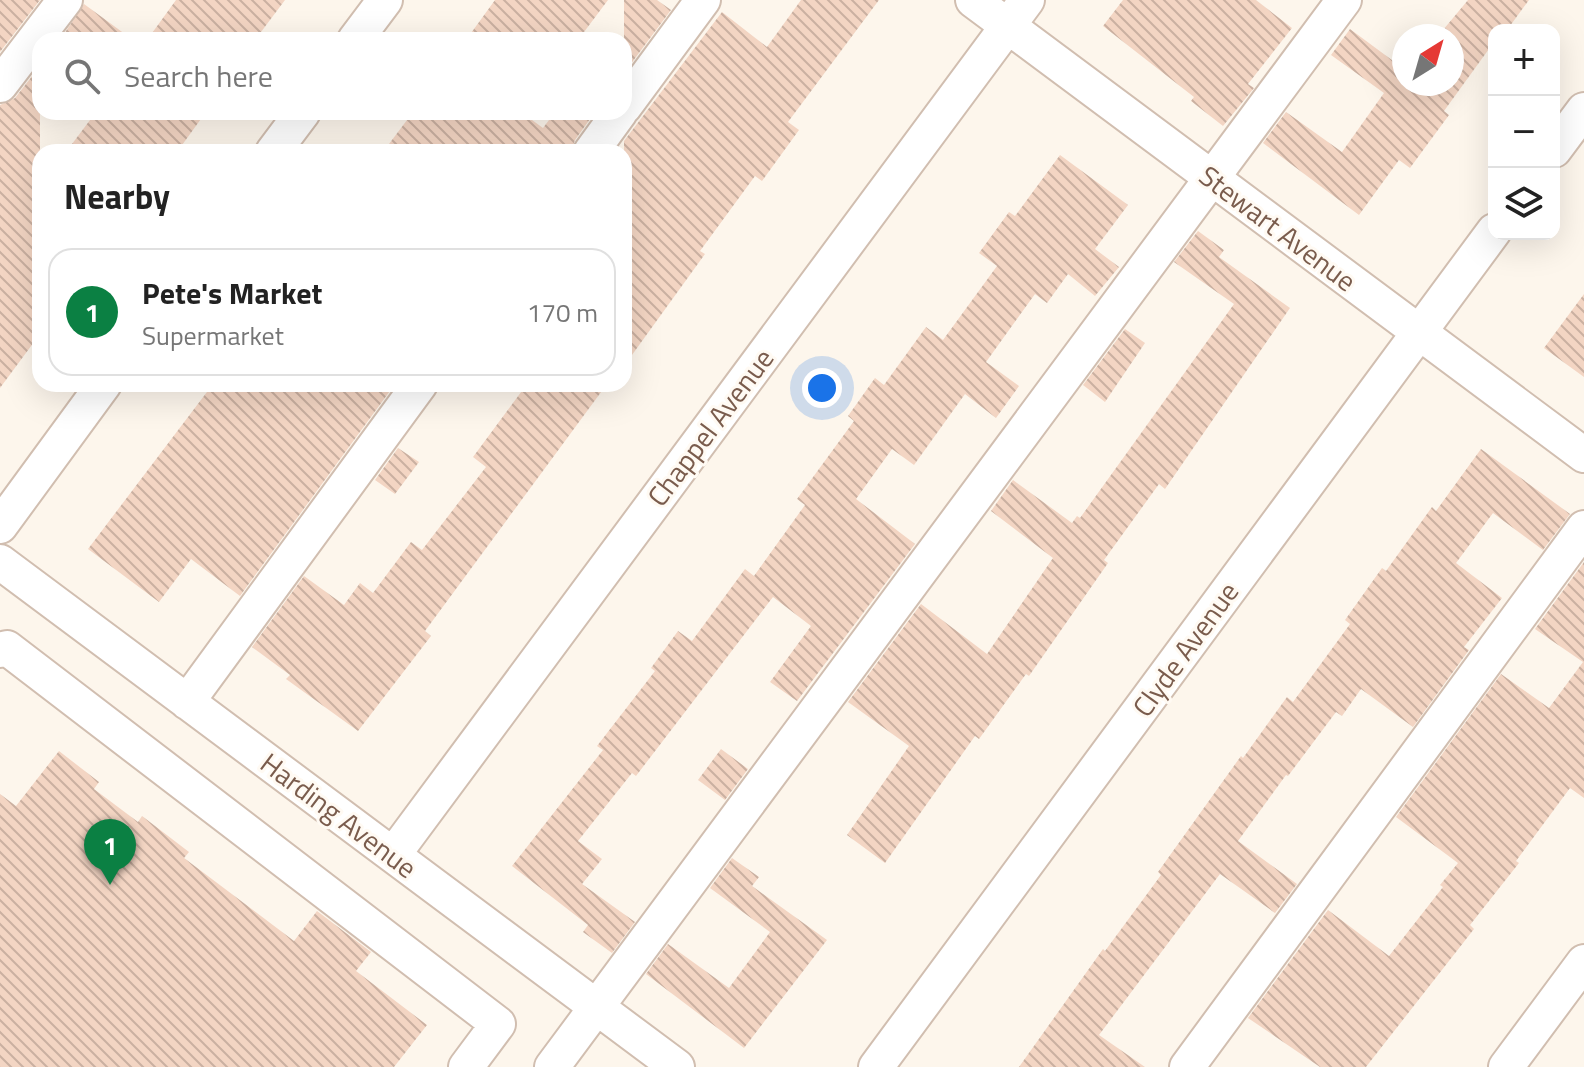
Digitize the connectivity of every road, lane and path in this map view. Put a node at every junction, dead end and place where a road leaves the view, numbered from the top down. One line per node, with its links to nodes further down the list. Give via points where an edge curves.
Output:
1 (65, 0): 7 (street)
2 (385, 0): 8 (street)
3 (703, 0): 11 (street)
4 (973, 0): 6 (street, Stewart Avenue)
5 (1344, 0): 18 (street)
6 (1017, 13): 18 (street, Stewart Avenue); 29 (street, Chappel Avenue)
7 (41, 32)
8 (361, 32)
9 (32, 43): 10 (street)
10 (0, 85)
11 (632, 96)
12 (1584, 110): 15 (street)
13 (297, 120): 16 (street)
14 (614, 120): 17 (street)
15 (1560, 142)
16 (279, 144)
17 (597, 144)
18 (1212, 178): 20 (street, Stewart Avenue); 31 (street)
19 (1488, 239): 20 (street, Clyde Avenue)
20 (1419, 332): 23 (street, Stewart Avenue); 35 (street, Clyde Avenue)
21 (98, 392): 24 (street)
22 (414, 392): 28 (street)
23 (1584, 455)
24 (0, 526)
25 (1584, 528): 36 (street)
26 (0, 562): 28 (street, Harding Avenue)
27 (0, 650): 32 (street, via 7,648 498,1024)
28 (187, 702): 29 (street, Harding Avenue)
29 (393, 855): 31 (street, Harding Avenue)
30 (1584, 962): 37 (street)
31 (597, 1007): 33 (street); 34 (street, Harding Avenue)
32 (466, 1067)
33 (552, 1067)
34 (677, 1067)
35 (876, 1067)
36 (1187, 1067)
37 (1506, 1067)

